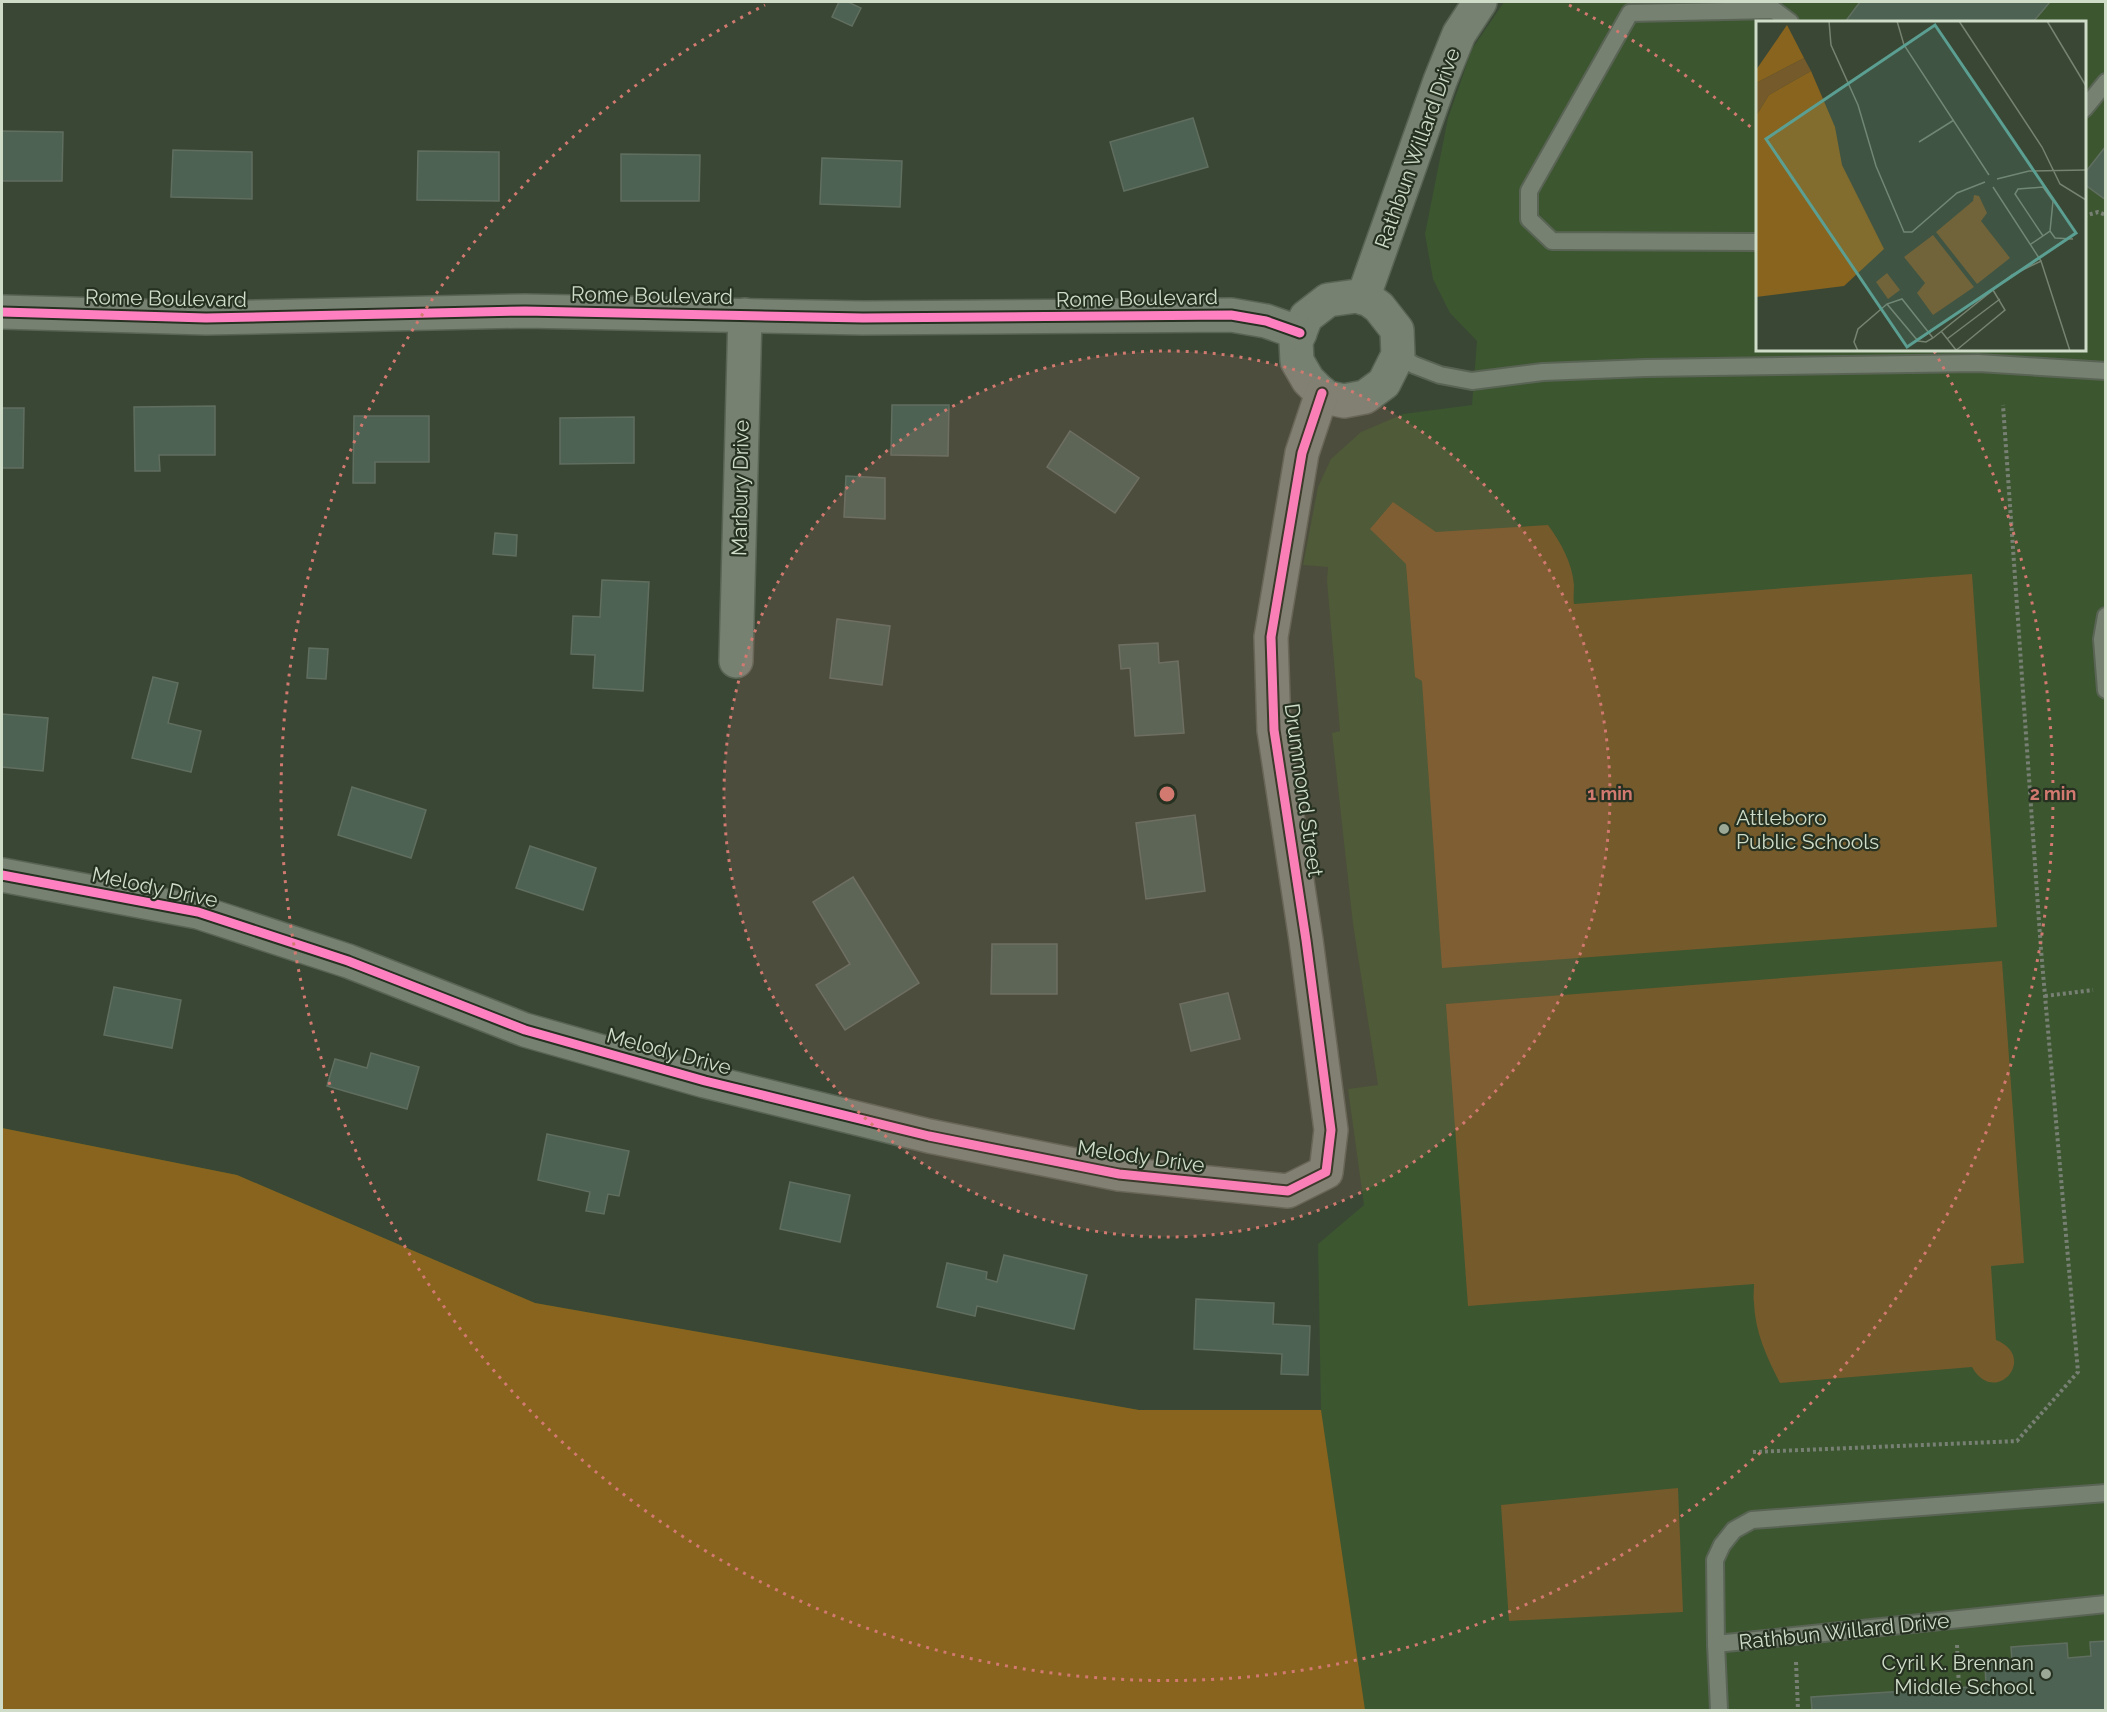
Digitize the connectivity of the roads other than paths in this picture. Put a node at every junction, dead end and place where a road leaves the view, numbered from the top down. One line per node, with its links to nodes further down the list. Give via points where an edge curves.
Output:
1 (1480, 2): 6 (street, Rathbun Willard Drive, via 1459,34 1440,81)
2 (1789, 21): 5 (lane, via 1774,10 1630,13 1529,191 1528,219 1551,241)
3 (2106, 82): 4 (lane)
4 (2086, 108)
5 (1756, 242)
6 (1363, 297): 9 (street, via 1328,300 1306,317); 10 (street, via 1379,307 1396,330)
7 (2, 312): 8 (street, Rome Boulevard, via 206,318 525,311)
8 (745, 315): 9 (street, Rome Boulevard, via 1231,315 1266,321); 15 (street, Marbury Drive)
9 (1300, 333): 13 (street, via 1296,342 1297,361 1308,380)
10 (1398, 355): 11 (lane, via 1440,375 1472,381 1543,372); 13 (street, via 1384,383 1365,397 1344,400)
11 (1978, 356): 12 (lane)
12 (2106, 371)
13 (1322, 393): 18 (street, Drummond Street, via 1302,453 1271,637 1274,730 1331,1130)
14 (2106, 616): 16 (lane, via 2102,639)
15 (736, 661)
16 (2106, 690)
17 (2, 875): 18 (street, Melody Drive, via 198,912 348,961 525,1030 705,1081 928,1136 1119,1174 1288,1191 1326,1172)
18 (1327, 1159)
19 (2106, 1493): 21 (lane, Rathbun Willard Drive, via 1752,1520 1734,1530 1715,1560)
20 (2106, 1604): 21 (lane, Rathbun Willard Drive)
21 (1716, 1644): 22 (lane)
22 (1719, 1710)

